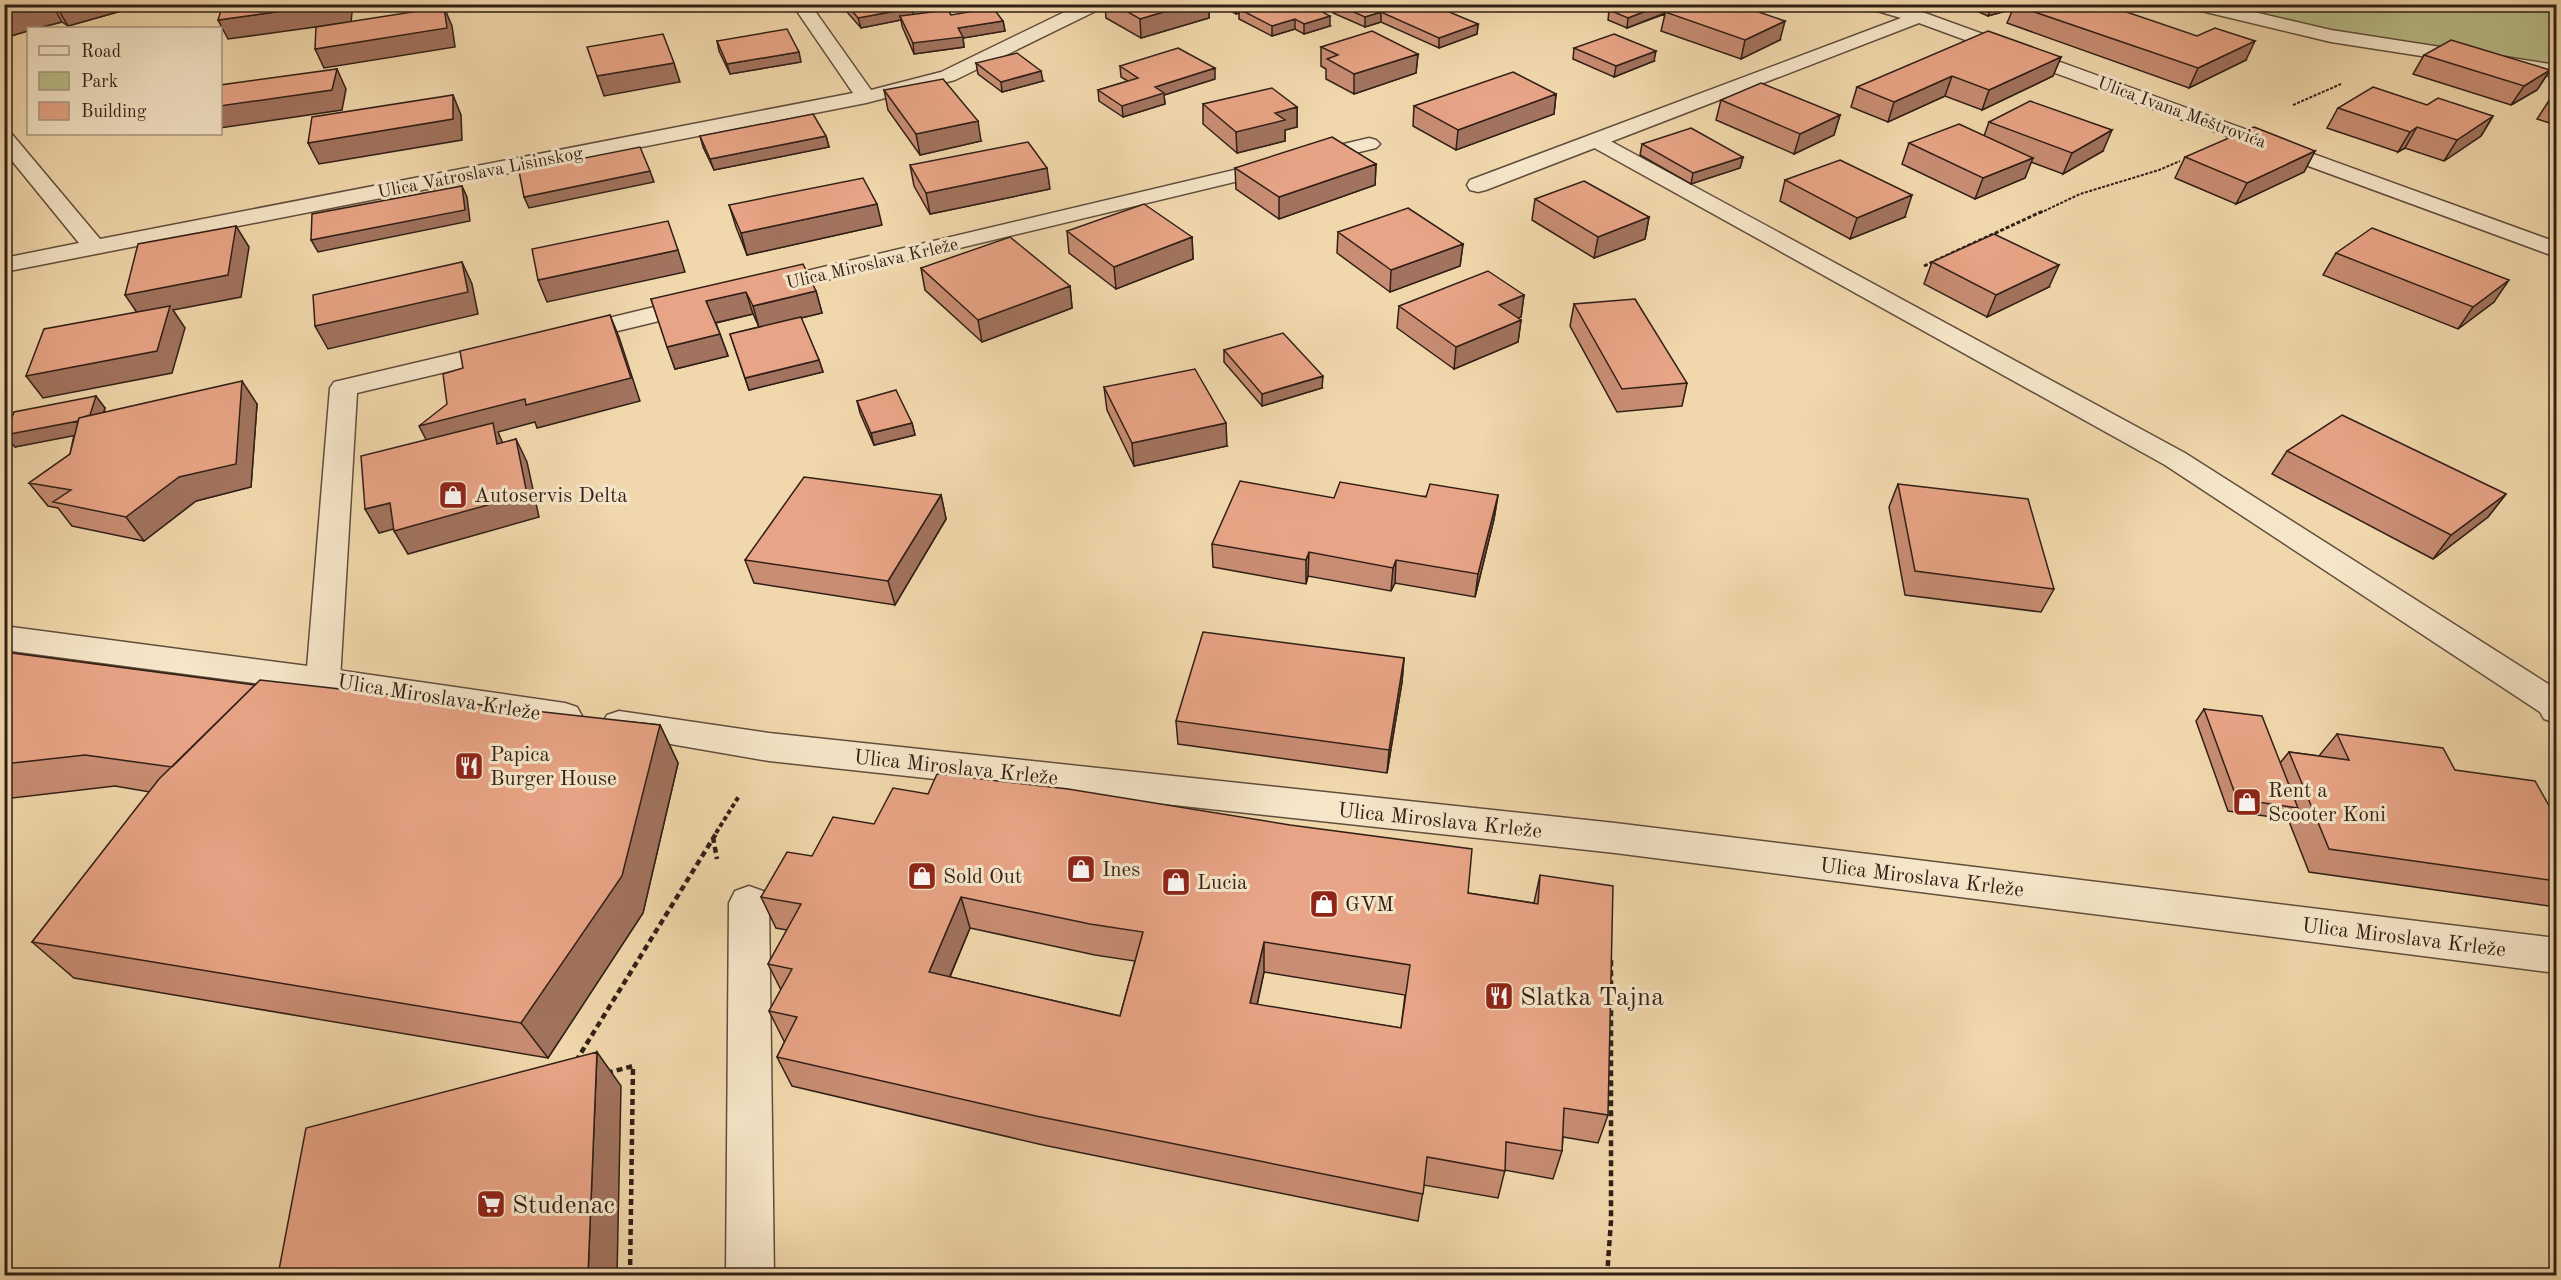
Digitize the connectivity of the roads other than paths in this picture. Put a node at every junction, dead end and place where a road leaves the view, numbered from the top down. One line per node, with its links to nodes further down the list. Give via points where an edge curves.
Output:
1 (801, 4): 7 (street)
2 (1096, 4): 7 (street, Ulica Vatroslava Lisinskog, via 948,76)
3 (1874, 4): 5 (street, Ulica Ivana Meštrovića)
4 (2196, 4): 6 (street, via 2331,36)
5 (1919, 16): 9 (street); 13 (street, Ulica Ivana Meštrovića)
6 (2556, 71)
7 (866, 97): 12 (street, Ulica Vatroslava Lisinskog)
8 (4, 137): 12 (street)
9 (1596, 141): 11 (street); 17 (street, via 2175,459 2552,703)
10 (1369, 144): 16 (street, Ulica Miroslava Krleže, via 344,388)
11 (1478, 184)
12 (94, 247): 14 (street, Ulica Vatroslava Lisinskog)
13 (2556, 250)
14 (4, 265)
15 (4, 638): 16 (street, Ulica Miroslava Krleže)
16 (323, 680): 19 (street, Ulica Miroslava Krleže, via 769,747 1615,838)
17 (2556, 710)
18 (749, 903): 20 (street)
19 (2556, 956)
20 (750, 1275)

